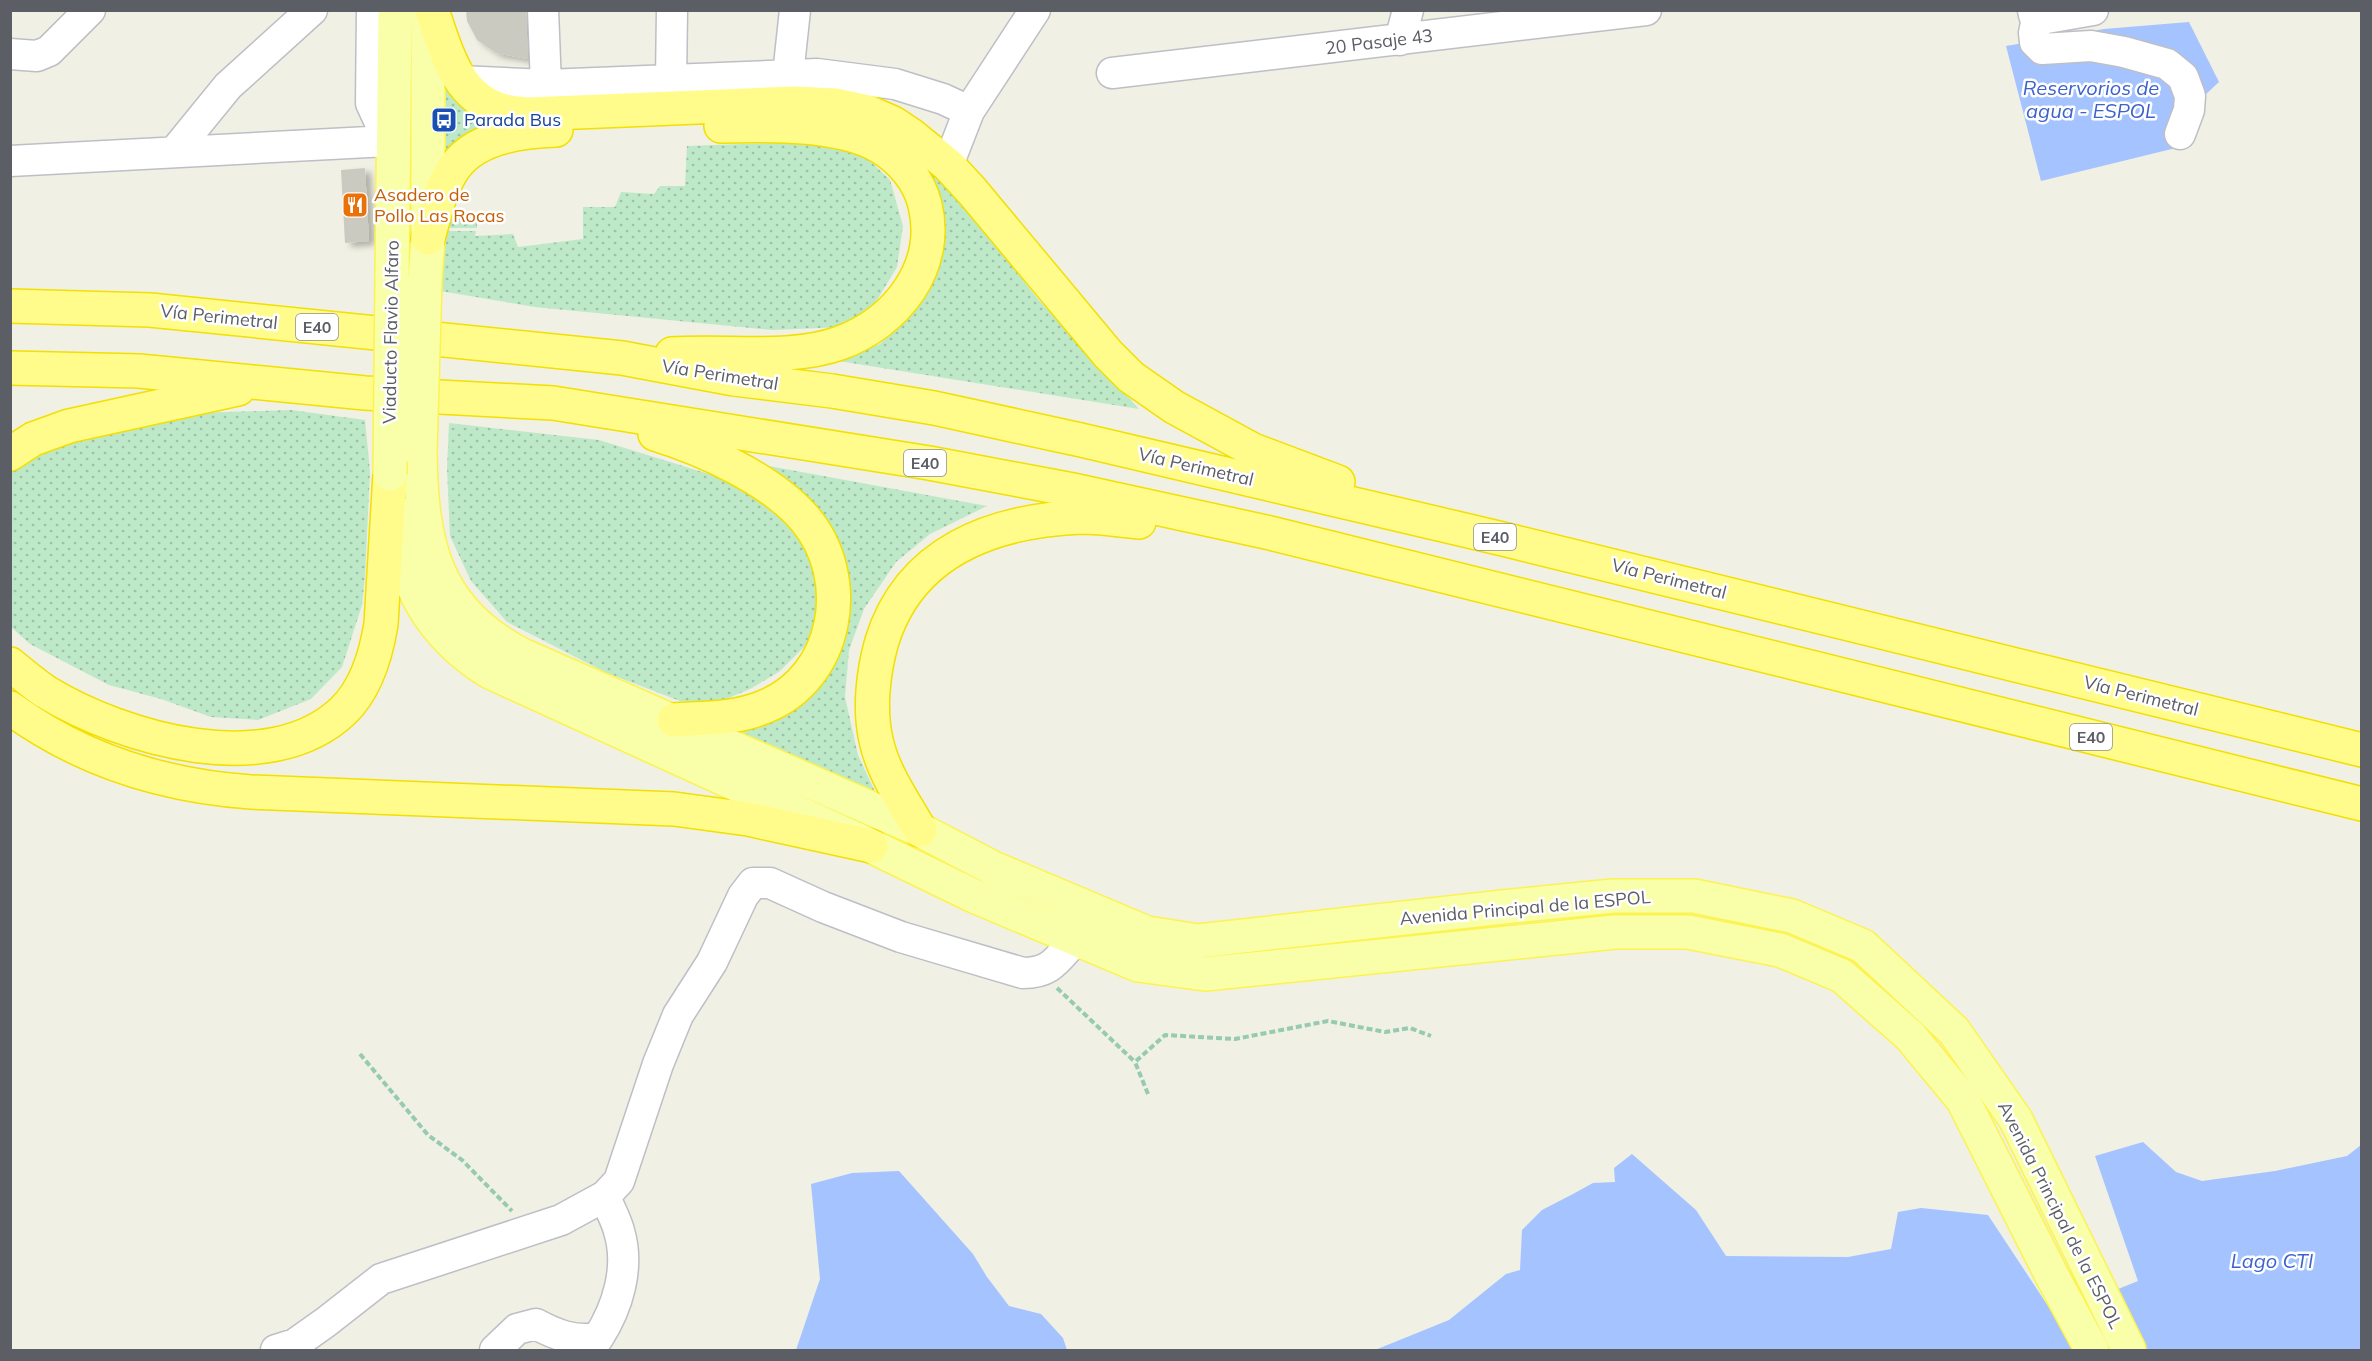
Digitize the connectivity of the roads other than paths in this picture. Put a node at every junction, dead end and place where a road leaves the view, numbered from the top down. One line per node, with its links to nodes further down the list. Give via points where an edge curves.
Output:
1 (90, 10): 16 (street, via 49,51 37,56)
2 (312, 10): 25 (street, via 228,86)
3 (372, 10): 24 (street, via 371,103)
4 (395, 10): 24 (main road, Viaducto Flavio Alfaro)
5 (430, 10): 20 (highway); 28 (main road, Viaducto Flavio Alfaro)
6 (543, 10): 21 (street)
7 (672, 10): 19 (street)
8 (795, 10): 18 (street)
9 (1035, 10): 22 (street)
10 (1408, 10): 15 (street)
11 (1646, 10): 13 (street, 20 Pasaje 43)
12 (2093, 10): 14 (street)
13 (1613, 13): 15 (street, 20 Pasaje 43)
14 (2035, 14): 23 (street, via 2035,42 2042,49 2091,46 2124,52 2167,64 2183,77 2190,96)
15 (1400, 40): 17 (street, 20 Pasaje 43)
16 (10, 54)
17 (1112, 73)
18 (788, 75): 19 (street); 22 (street, via 841,76 895,84)
19 (671, 80): 21 (street)
20 (460, 81): 21 (street); 27 (highway, via 484,103 504,112 529,114 775,103 835,105 887,120)
21 (546, 85)
22 (969, 111): 27 (street)
23 (2180, 134)
24 (391, 147): 25 (street); 35 (main road, Viaducto Flavio Alfaro, bridge)
25 (176, 152): 26 (street)
26 (10, 161)
27 (948, 165): 37 (highway, via 1107,354 1157,396 1276,459)
28 (428, 238): 30 (highway, via 446,183 461,159 494,140 537,131 754,126 824,131 878,145 913,176 927,215 924,264 898,305 874,326 816,349); 40 (main road, Viaducto Flavio Alfaro, bridge, via 420,451 424,512 434,560 450,594 474,624 495,640)
29 (10, 306): 30 (highway, Vía Perimetral / E40, via 150,310)
30 (622, 358): 37 (highway, Vía Perimetral / E40, via 734,379 934,408)
31 (10, 368): 32 (highway, E40, via 139,371)
32 (271, 382): 33 (highway, E40, via 365,393); 34 (highway, via 69,426 33,439)
33 (553, 403): 36 (highway, E40, via 929,463); 40 (highway, via 659,435 731,466 788,501 807,520 822,545 832,575 834,606 829,635 809,674 789,694 764,707 732,716)
34 (10, 454)
35 (390, 474): 38 (highway, via 378,644 352,701 316,729 284,742 243,748 182,743 110,722 68,703 46,692); 44 (main road, Viaducto Flavio Alfaro, via 397,533 410,580 432,621 464,654 504,679)
36 (1270, 533): 42 (highway, E40); 43 (highway, via 1082,517 1017,525 983,535 930,566 912,583 892,614 880,648 874,686 876,740 889,775)
37 (1507, 540): 41 (highway, Vía Perimetral / E40)
38 (10, 664)
39 (10, 708): 44 (highway, via 72,745 129,769 181,784 251,792 674,808)
40 (674, 720): 43 (main road, Avenida Principal de la ESPOL)
41 (2361, 750)
42 (2361, 804)
43 (920, 830): 45 (main road, Avenida Principal de la ESPOL)
44 (872, 846): 46 (main road, Avenida Principal de la ESPOL)
45 (956, 850): 46 (main road, via 960,862 957,873); 47 (main road, Avenida Principal de la ESPOL)
46 (943, 881): 49 (main road, Avenida Principal de la ESPOL)
47 (1084, 907): 48 (main road, Avenida Principal de la ESPOL, via 1147,933 1198,941); 49 (main road)
48 (1503, 907): 50 (main road); 55 (main road, Avenida Principal de la ESPOL, via 1613,897 1694,896 1792,916 1863,946 1954,1031 2016,1120)
49 (1076, 939): 50 (main road, Avenida Principal de la ESPOL, via 1138,965 1205,974); 51 (street, via 1051,966 1040,973 1023,973 900,937 770,883 753,883 712,962 678,1015 619,1180)
50 (1506, 945): 54 (main road, Avenida Principal de la ESPOL, via 1615,932 1688,932 1780,950 1842,976 1910,1036 1964,1100)
51 (605, 1196): 52 (street, via 561,1220 381,1279 295,1344); 53 (street, via 620,1232 624,1264 609,1321 598,1338 581,1341 536,1324 517,1329)
52 (276, 1350)
53 (495, 1350)
54 (2092, 1350)
55 (2129, 1350)

